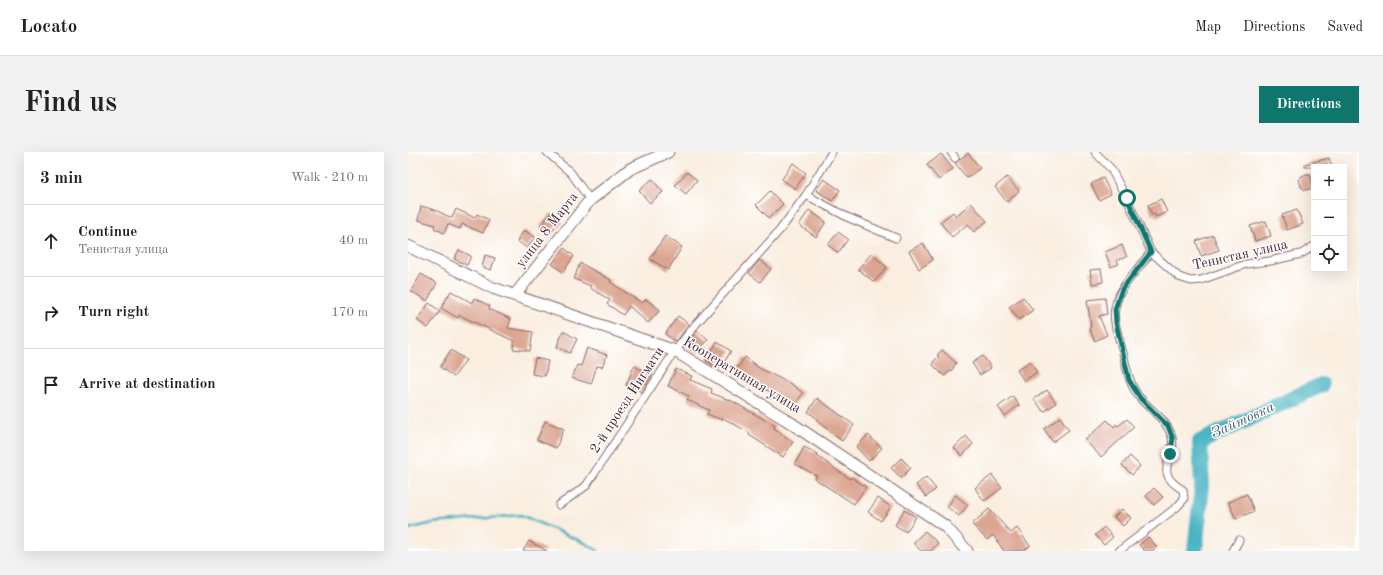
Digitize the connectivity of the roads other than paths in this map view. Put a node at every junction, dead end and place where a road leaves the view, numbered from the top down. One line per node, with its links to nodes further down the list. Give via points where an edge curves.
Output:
1 (547, 152): 6 (street, via 571,173)
2 (668, 152): 6 (main road, улица 8 Марта, via 630,169)
3 (832, 152): 5 (street, 2-й проезд Нигмати)
4 (1095, 152): 10 (street, Тенистая улица, via 1114,175 1127,198)
5 (806, 195): 7 (street, via 847,217); 12 (street, 2-й проезд Нигмати, via 780,230)
6 (590, 200): 11 (main road, улица 8 Марта)
7 (896, 238)
8 (408, 246): 11 (main road, Кооперативная улица, via 493,288)
9 (1311, 248): 10 (street, Тенистая улица, via 1301,254 1246,264 1191,281 1179,277)
10 (1151, 252): 16 (street, via 1122,289 1115,309 1116,323 1129,380 1140,398 1168,426 1173,439 1167,472 1171,483 1183,490 1184,499)
11 (515, 295): 12 (main road, Кооперативная улица)
12 (675, 351): 13 (street, 2-й проезд Нигмати, via 586,486); 15 (main road, Кооперативная улица, via 785,418 945,526)
13 (559, 505)
14 (1239, 540): 17 (street)
15 (967, 551)
16 (1119, 551)
17 (1233, 551)

